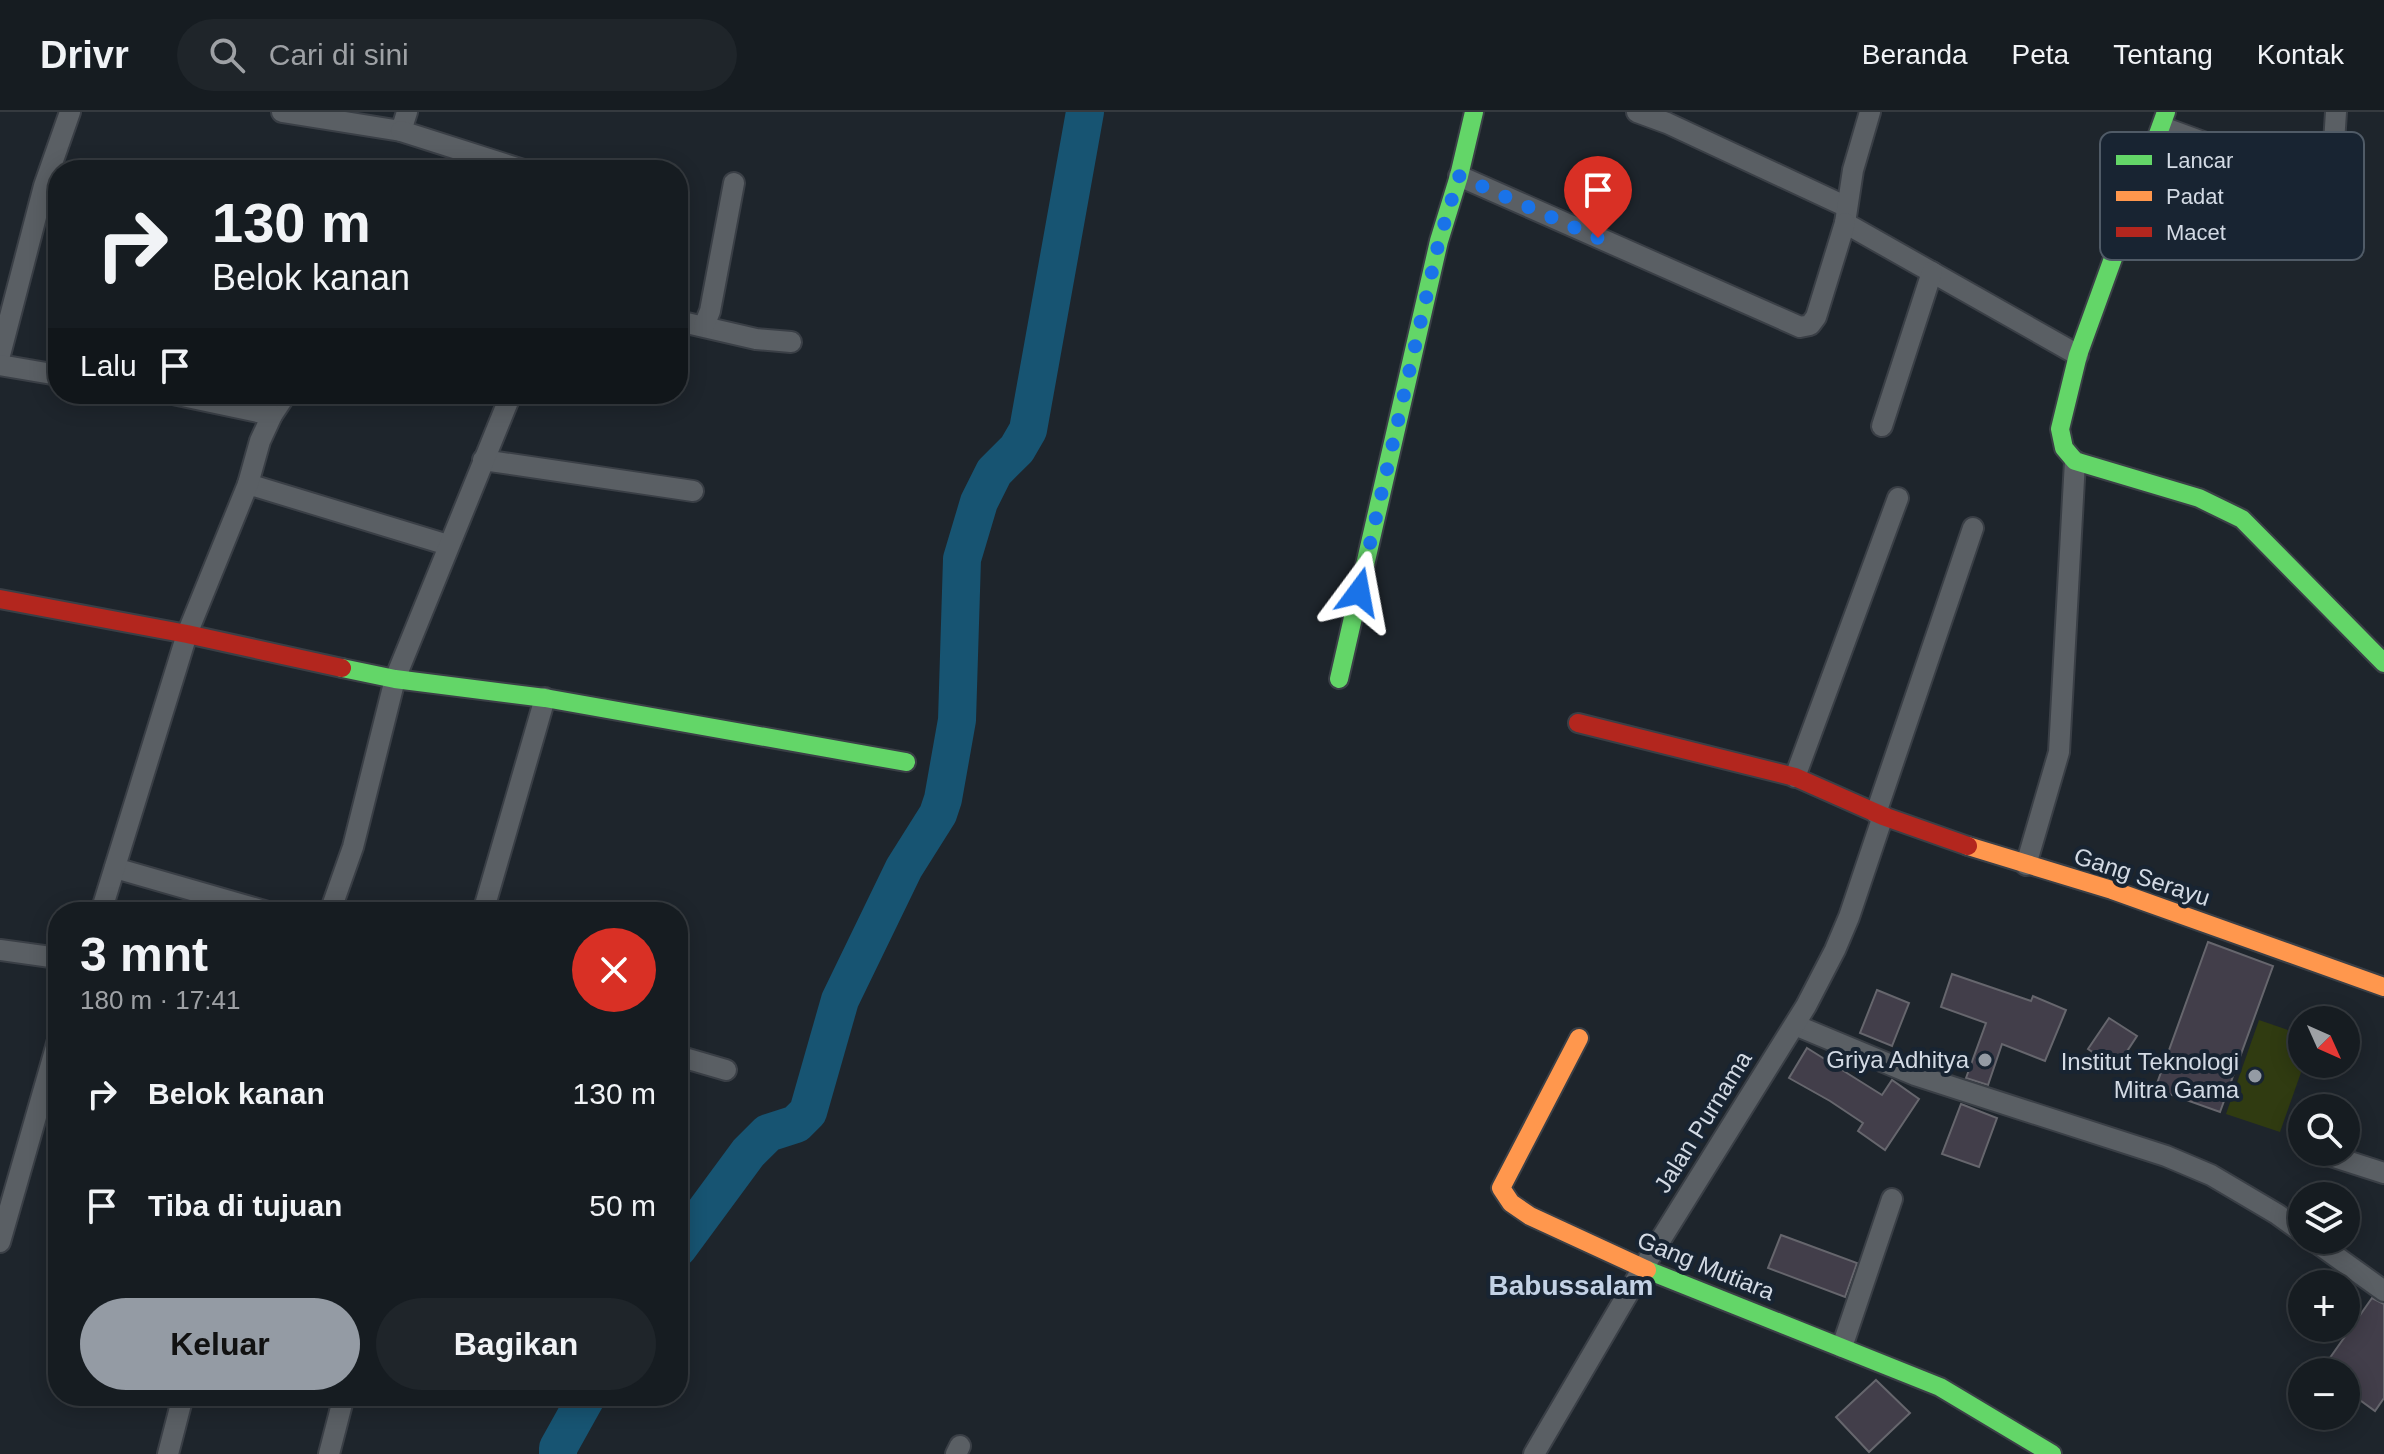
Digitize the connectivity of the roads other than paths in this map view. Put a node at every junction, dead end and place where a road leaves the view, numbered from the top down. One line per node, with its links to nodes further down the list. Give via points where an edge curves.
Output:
1 (70, 112): 12 (street)
2 (282, 112): 9 (street)
3 (1474, 112): 14 (street)
4 (1637, 112): 7 (street)
5 (1870, 112): 17 (street)
6 (2336, 112): 11 (street)
7 (1668, 117): 17 (street)
8 (2164, 120): 10 (street)
9 (404, 121): 13 (street)
10 (2192, 132)
11 (2335, 132)
12 (58, 160)
13 (499, 160)
14 (1459, 176): 17 (street, via 1800,327 1816,317); 43 (street, via 1439,241)
15 (734, 183): 21 (street)
16 (48, 198): 23 (street)
17 (1846, 215): 19 (street)
18 (2113, 260): 24 (street)
19 (1932, 272): 24 (street); 31 (street)
20 (688, 323): 21 (street)
21 (704, 326): 22 (street)
22 (791, 342)
23 (0, 355)
24 (2078, 355): 33 (street, via 2060,429 2064,448)
25 (0, 365): 26 (street)
26 (48, 373)
27 (220, 404): 30 (street)
28 (279, 404): 30 (street)
29 (507, 404): 32 (street)
30 (272, 415): 34 (street)
31 (1882, 426)
32 (483, 460): 35 (street); 38 (street)
33 (2075, 461): 41 (street, via 2199,498 2242,519); 49 (street, via 2059,752)
34 (248, 484): 38 (street); 40 (street)
35 (693, 491)
36 (1898, 498): 47 (street)
37 (1973, 528): 48 (street, Jalan Purnama)
38 (448, 545): 42 (street)
39 (0, 599): 40 (street)
40 (187, 634): 42 (street); 50 (street)
41 (2384, 663)
42 (395, 679): 44 (street); 53 (street, via 353,847)
43 (1339, 679)
44 (545, 698): 46 (street); 54 (street)
45 (1578, 723): 47 (street, Gang Serayu)
46 (906, 762)
47 (1795, 777): 48 (street, Gang Serayu)
48 (1880, 815): 49 (street, Gang Serayu); 58 (street, Jalan Purnama, via 1840,939)
49 (2026, 865): 57 (street, Gang Serayu, via 2112,890)
50 (115, 868): 51 (street); 52 (street)
51 (104, 902)
52 (233, 902)
53 (334, 902)
54 (486, 902)
55 (0, 950): 56 (street)
56 (48, 957)
57 (2384, 987)
58 (1795, 1025): 66 (street, via 1915,1075 2166,1156 2211,1175); 69 (street, Jalan Purnama)
59 (1579, 1038): 69 (street, Gang Mutiara, via 1501,1192 1530,1216)
60 (688, 1059): 61 (street)
61 (726, 1070)
62 (48, 1086): 67 (street)
63 (2360, 1165): 64 (street)
64 (2384, 1173)
65 (1892, 1199): 71 (street)
66 (2288, 1222)
67 (0, 1242)
68 (2332, 1254): 70 (street)
69 (1643, 1268): 71 (street, Gang Mutiara); 76 (street, Jalan Purnama)
70 (2384, 1291)
71 (1842, 1347): 77 (street, Gang Mutiara, via 1940,1387)
72 (180, 1406): 74 (street)
73 (341, 1406): 75 (street)
74 (168, 1454)
75 (329, 1454)
76 (1534, 1454)
77 (2052, 1454)

